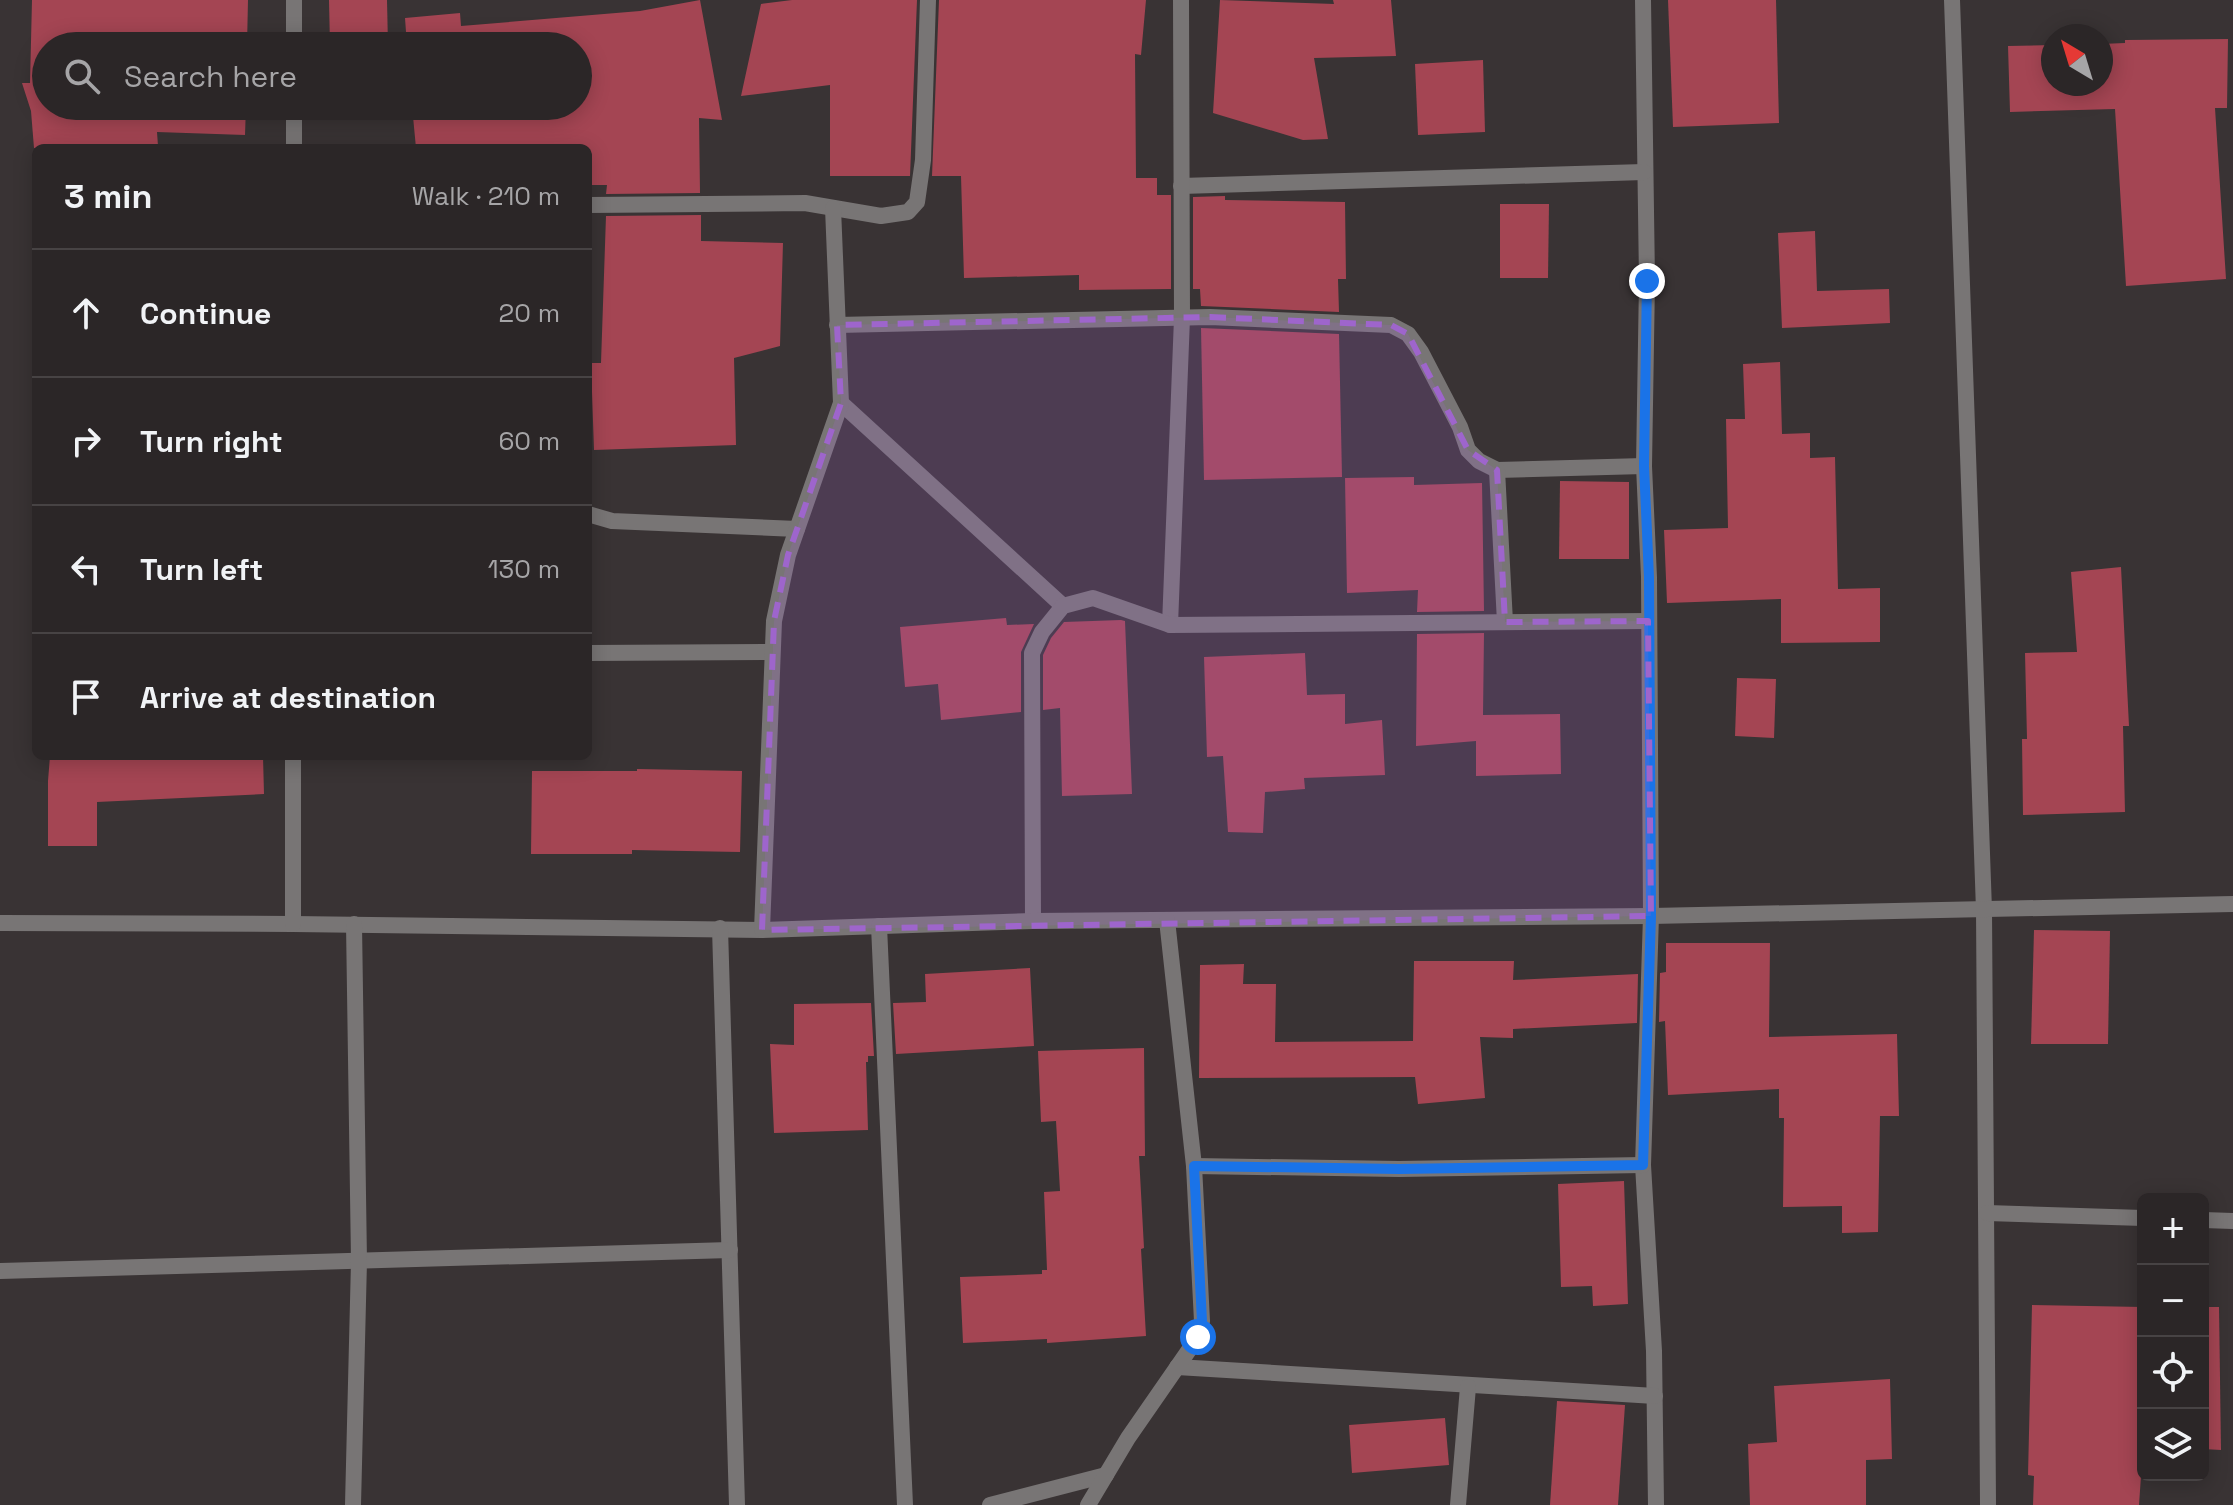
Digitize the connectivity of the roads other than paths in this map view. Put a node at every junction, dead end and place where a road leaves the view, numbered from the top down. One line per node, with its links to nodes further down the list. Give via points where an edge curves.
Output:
1 (294, 0): 6 (street)
2 (928, 0): 12 (street, via 917,202 908,212 881,216)
3 (1181, 0): 10 (street)
4 (1643, 0): 9 (street)
5 (1952, 0): 28 (street)
6 (294, 32)
7 (294, 120): 8 (street)
8 (294, 144)
9 (1644, 172): 10 (street); 16 (street)
10 (1181, 186): 13 (street)
11 (592, 205): 12 (street, via 805,203)
12 (833, 208): 14 (street)
13 (1182, 318): 14 (street); 17 (street, via 1391,325 1408,334 1421,352 1468,450); 23 (street)
14 (837, 325): 15 (street)
15 (841, 403): 19 (street); 20 (street)
16 (1644, 466): 17 (street); 21 (street)
17 (1497, 470): 22 (street)
18 (592, 515): 19 (street, via 612,521)
19 (797, 529): 24 (street, via 774,621)
20 (1063, 606): 23 (street, via 1093,598); 31 (street, via 1032,653)
21 (1648, 621): 22 (street); 29 (street)
22 (1505, 622): 23 (street)
23 (1170, 625)
24 (772, 652): 25 (street); 37 (street)
25 (592, 653)
26 (293, 760): 33 (street)
27 (2233, 904): 28 (street)
28 (1984, 910): 29 (street); 40 (street)
29 (1651, 916): 30 (street); 38 (street)
30 (1167, 920): 31 (street); 39 (street)
31 (1033, 921): 35 (street)
32 (0, 923): 33 (street)
33 (293, 924): 34 (street)
34 (354, 924): 36 (street); 45 (street)
35 (879, 926): 37 (street); 53 (street)
36 (720, 928): 37 (street); 44 (street)
37 (762, 930)
38 (1643, 1165): 39 (street); 49 (street)
39 (1194, 1166): 47 (street, via 1202,1321 1198,1337)
40 (1987, 1213): 41 (street); 58 (street)
41 (2137, 1218)
42 (2209, 1220): 43 (street)
43 (2233, 1221)
44 (730, 1250): 45 (street); 52 (street)
45 (359, 1261): 46 (street); 51 (street)
46 (0, 1271)
47 (1177, 1367): 48 (street); 50 (street)
48 (1468, 1387): 49 (street); 56 (street)
49 (1655, 1396): 57 (street)
50 (1106, 1475): 54 (street); 55 (street)
51 (353, 1505)
52 (737, 1505)
53 (905, 1505)
54 (990, 1505)
55 (1088, 1505)
56 (1458, 1505)
57 (1656, 1505)
58 (1988, 1505)

